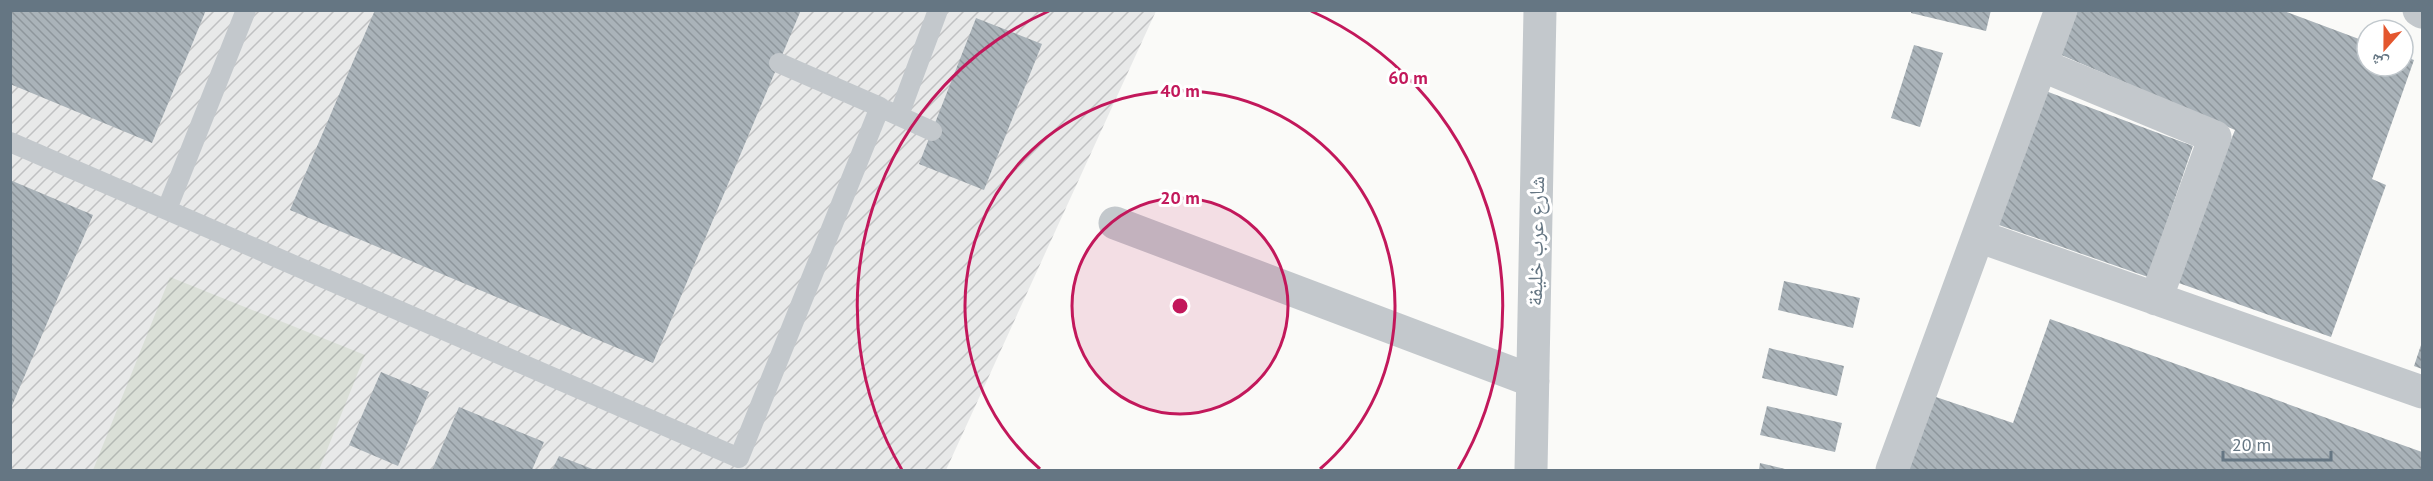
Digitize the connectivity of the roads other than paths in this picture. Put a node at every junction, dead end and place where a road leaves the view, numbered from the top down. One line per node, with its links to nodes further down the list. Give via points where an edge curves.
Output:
1 (246, 10): 11 (lane)
2 (938, 10): 8 (lane)
3 (1540, 10): 15 (street, شارع عرب خليفة)
4 (2061, 10): 6 (street)
5 (779, 63): 7 (lane)
6 (2041, 65): 13 (street); 14 (street, via 2216,137)
7 (880, 107): 8 (lane); 11 (lane, via 739,458)
8 (899, 116): 9 (lane)
9 (932, 130)
10 (10, 142): 11 (lane)
11 (167, 209)
12 (1115, 223): 15 (street)
13 (1978, 236): 14 (street); 18 (street)
14 (2156, 298): 16 (street)
15 (1533, 381): 17 (street, شارع عرب خليفة)
16 (2422, 392)
17 (1531, 471)
18 (1892, 471)

